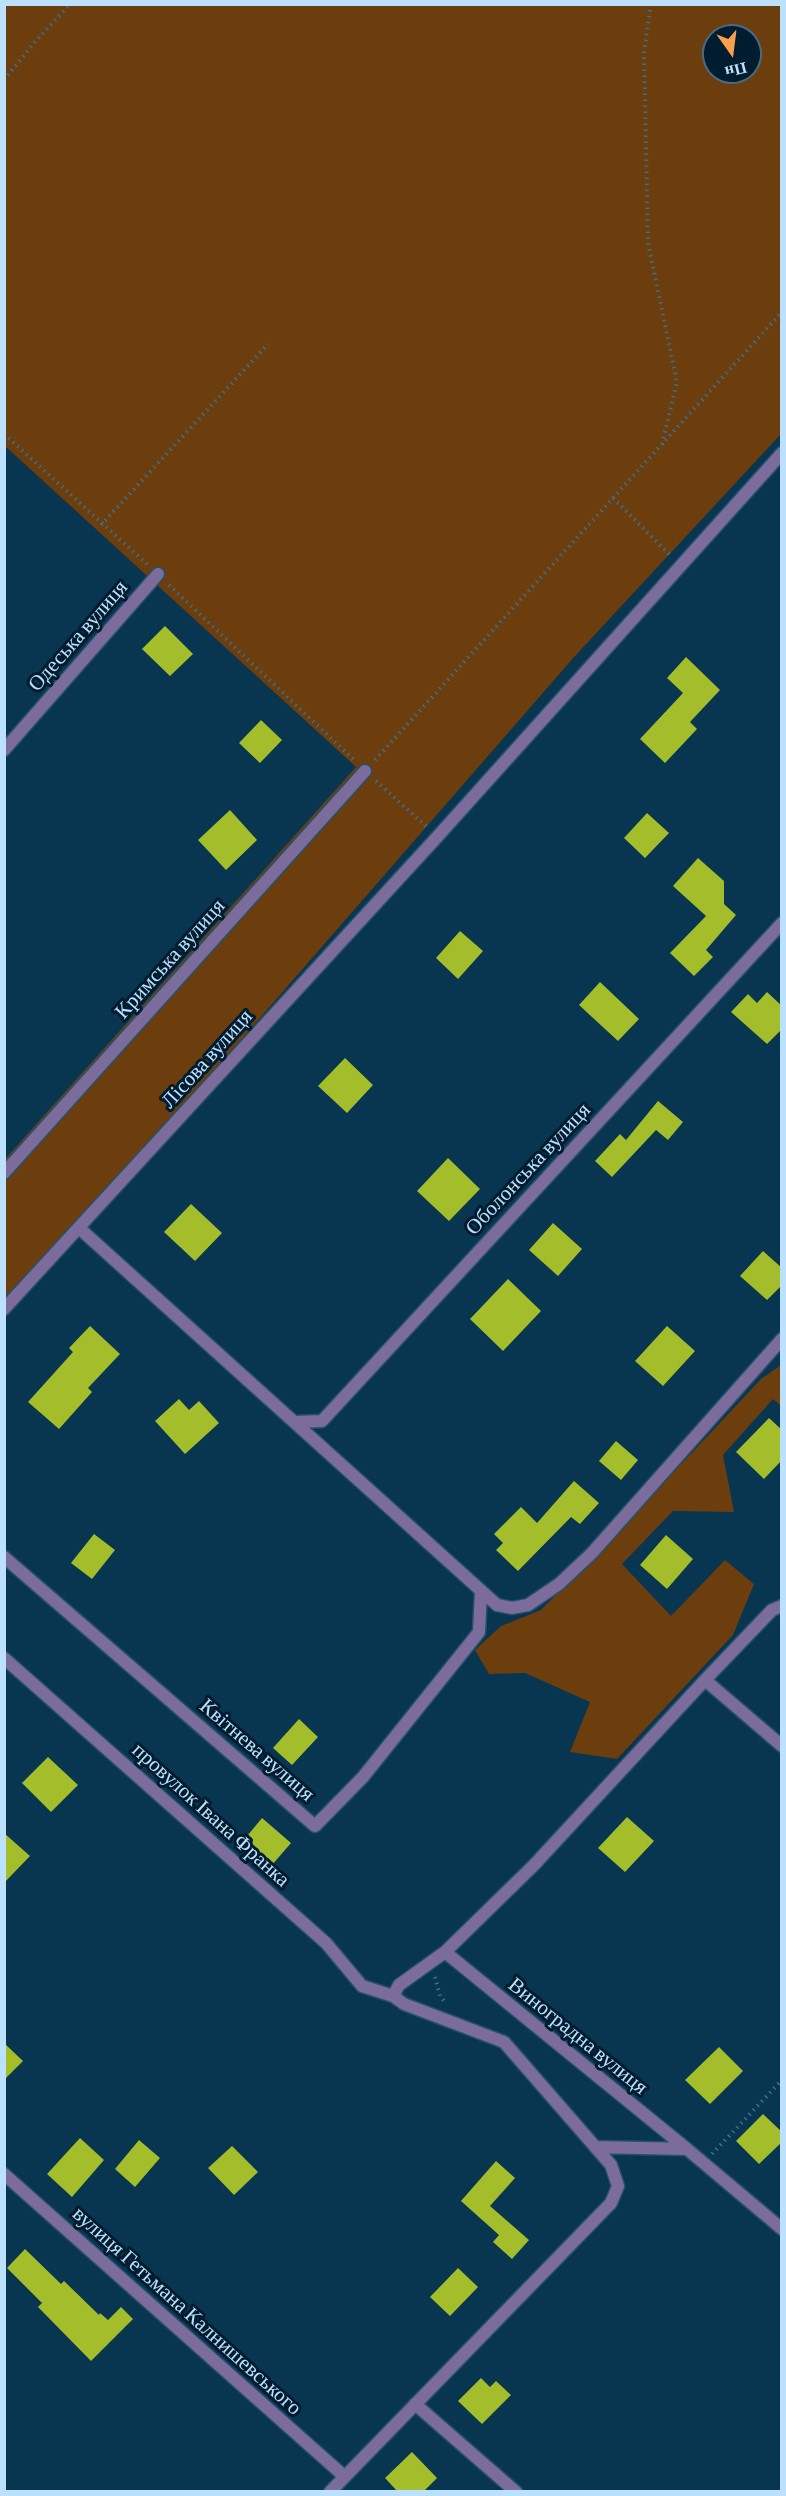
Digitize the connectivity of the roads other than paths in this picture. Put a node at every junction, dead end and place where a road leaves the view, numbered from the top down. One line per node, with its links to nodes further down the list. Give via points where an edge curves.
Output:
1 (782, 453): 7 (street, Лісова вулиця)
2 (158, 574): 3 (street, Одеська вулиця)
3 (4, 750)
4 (365, 771): 6 (street, Кримська вулиця)
5 (782, 923): 10 (street, Оболонська вулиця, via 322,1421)
6 (4, 1173)
7 (79, 1228): 8 (street, Лісова вулиця); 10 (street)
8 (4, 1309)
9 (782, 1339): 12 (street, via 592,1553 559,1584 528,1605 512,1608 497,1605)
10 (295, 1422): 12 (street)
11 (4, 1557): 12 (street, Квітнева вулиця, via 315,1826 363,1777 479,1632)
12 (481, 1591)
13 (782, 1606): 15 (street, via 772,1610)
14 (4, 1658): 18 (street, провулок Івана Франка, via 326,1943 362,1986)
15 (705, 1680): 16 (street); 17 (street, via 534,1865)
16 (782, 1746)
17 (445, 1952): 18 (street, via 399,1985); 20 (street, Виноградна вулиця)
18 (393, 1996): 19 (street, провулок Івана Франка, via 404,2004 504,2042)
19 (596, 2146): 20 (street); 23 (street, провулок Івана Франка, via 611,2165 618,2186 611,2203)
20 (687, 2149): 22 (street, Виноградна вулиця)
21 (4, 2174): 24 (street, вулиця Гетьмана Калнишевського)
22 (782, 2229)
23 (415, 2404): 24 (street); 26 (street)
24 (344, 2476): 25 (street)
25 (330, 2492)
26 (516, 2492)

